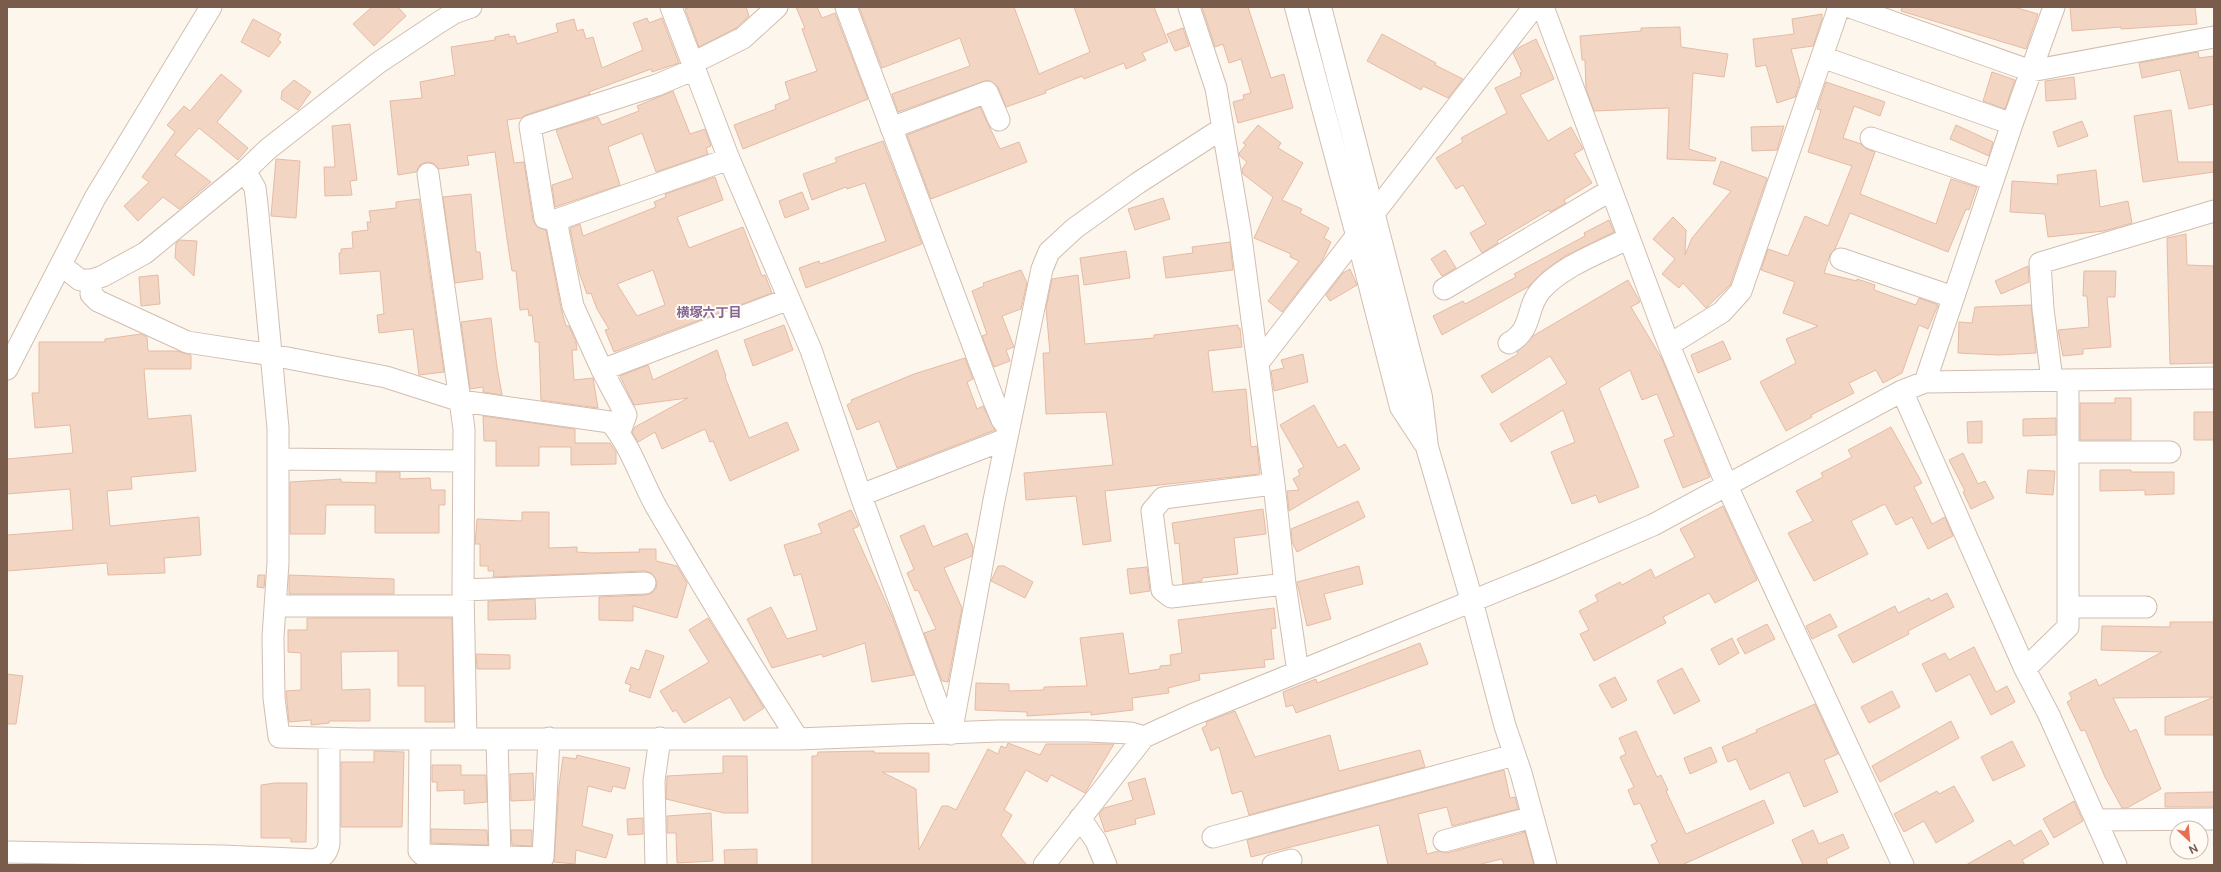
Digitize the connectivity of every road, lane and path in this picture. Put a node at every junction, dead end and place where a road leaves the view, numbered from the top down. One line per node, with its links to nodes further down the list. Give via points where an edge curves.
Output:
1 (211, 7): 34 (street, via 95,198)
2 (471, 7): 24 (street, via 443,19 378,63 268,149)
3 (671, 7): 16 (street)
4 (777, 7): 16 (street, via 743,38)
5 (846, 7): 20 (street)
6 (1189, 7): 21 (street, via 1216,88)
7 (1296, 7): 31 (street)
8 (1320, 7): 29 (street)
9 (1539, 7): 29 (street, via 1530,12)
10 (1543, 7): 27 (street)
11 (1839, 7): 15 (street)
12 (1850, 7): 17 (street)
13 (2054, 7): 17 (street)
14 (2214, 37): 17 (street)
15 (1822, 57): 19 (street); 40 (street, via 1741,292 1722,312)
16 (694, 66): 23 (street); 30 (street, via 657,84 530,126 545,218)
17 (2031, 72): 19 (street)
18 (999, 120): 20 (street, via 987,92)
19 (2012, 124): 26 (street)
20 (891, 128): 50 (street)
21 (1223, 128): 42 (street); 50 (street, via 1094,214 1049,252 1042,269)
22 (1871, 138): 26 (street)
23 (729, 159): 30 (street); 38 (street)
24 (245, 171): 35 (street, via 145,253); 41 (street, via 255,188)
25 (428, 174): 49 (street)
26 (1993, 180): 37 (street)
27 (1611, 190): 32 (street); 36 (street)
28 (2214, 211): 46 (street, via 2040,263)
29 (1374, 213): 31 (street); 52 (street, via 1421,397)
30 (556, 220): 44 (street, via 573,306)
31 (1358, 235): 42 (street); 52 (street, via 1401,407)
32 (1629, 238): 39 (street, via 1562,273 1541,290 1522,335); 40 (street)
33 (1841, 259): 37 (street)
34 (61, 265): 35 (street, via 80,280); 43 (street)
35 (92, 280): 41 (street, via 91,294 98,301 182,341)
36 (1444, 289)
37 (1953, 297): 47 (street)
38 (789, 299): 44 (street); 59 (street, via 811,350)
39 (1509, 343)
40 (1669, 345): 58 (street)
41 (272, 355): 49 (street, via 386,377); 55 (street)
42 (1258, 363): 57 (street)
43 (7, 369)
44 (602, 370): 51 (street, via 626,414)
45 (2214, 378): 46 (street)
46 (2060, 380): 47 (street); 53 (street)
47 (1925, 382): 48 (street)
48 (1902, 391): 58 (street); 67 (street)
49 (461, 401): 51 (street, via 602,420 610,422); 56 (street)
50 (1007, 433): 59 (street); 69 (street)
51 (619, 434): 77 (street, via 657,508 746,658)
52 (1427, 447): 63 (street)
53 (2068, 452): 54 (street); 65 (street)
54 (2170, 452)
55 (279, 459): 56 (street); 64 (street)
56 (464, 461): 62 (street)
57 (1274, 484): 61 (street); 61 (street, via 1163,498 1152,511 1162,590 1172,597)
58 (1727, 486): 63 (street, via 1653,525); 92 (street)
59 (860, 495): 69 (street)
60 (645, 583): 62 (street)
61 (1285, 584): 68 (street)
62 (463, 598): 64 (street); 75 (street)
63 (1472, 601): 68 (street); 78 (street)
64 (276, 606): 73 (street, via 273,637 274,698 278,737)
65 (2068, 607): 66 (street); 67 (street, via 2068,627)
66 (2146, 607)
67 (2025, 669): 82 (street)
68 (1298, 672): 70 (street)
69 (951, 734): 70 (street, via 1087,731 1131,733); 77 (street)
70 (1144, 737): 80 (street)
71 (549, 738): 72 (street); 76 (street); 86 (street, via 543,858)
72 (660, 738): 77 (street); 88 (street, via 654,781)
73 (329, 739): 74 (street); 87 (street)
74 (420, 739): 75 (street); 86 (street, via 419,851 423,856)
75 (466, 739): 76 (street)
76 (497, 739): 86 (street)
77 (798, 739)
78 (1514, 755): 79 (street); 83 (street)
79 (1533, 817): 84 (street); 91 (street)
80 (1080, 818): 89 (street); 90 (street, via 1096,841)
81 (2214, 819): 82 (street)
82 (2098, 820): 93 (street)
83 (1213, 837)
84 (1444, 841)
85 (7, 852): 87 (street, via 223,856)
86 (500, 857)
87 (326, 861)
88 (656, 865)
89 (1044, 865)
90 (1106, 865)
91 (1546, 865)
92 (1903, 865)
93 (2116, 865)

